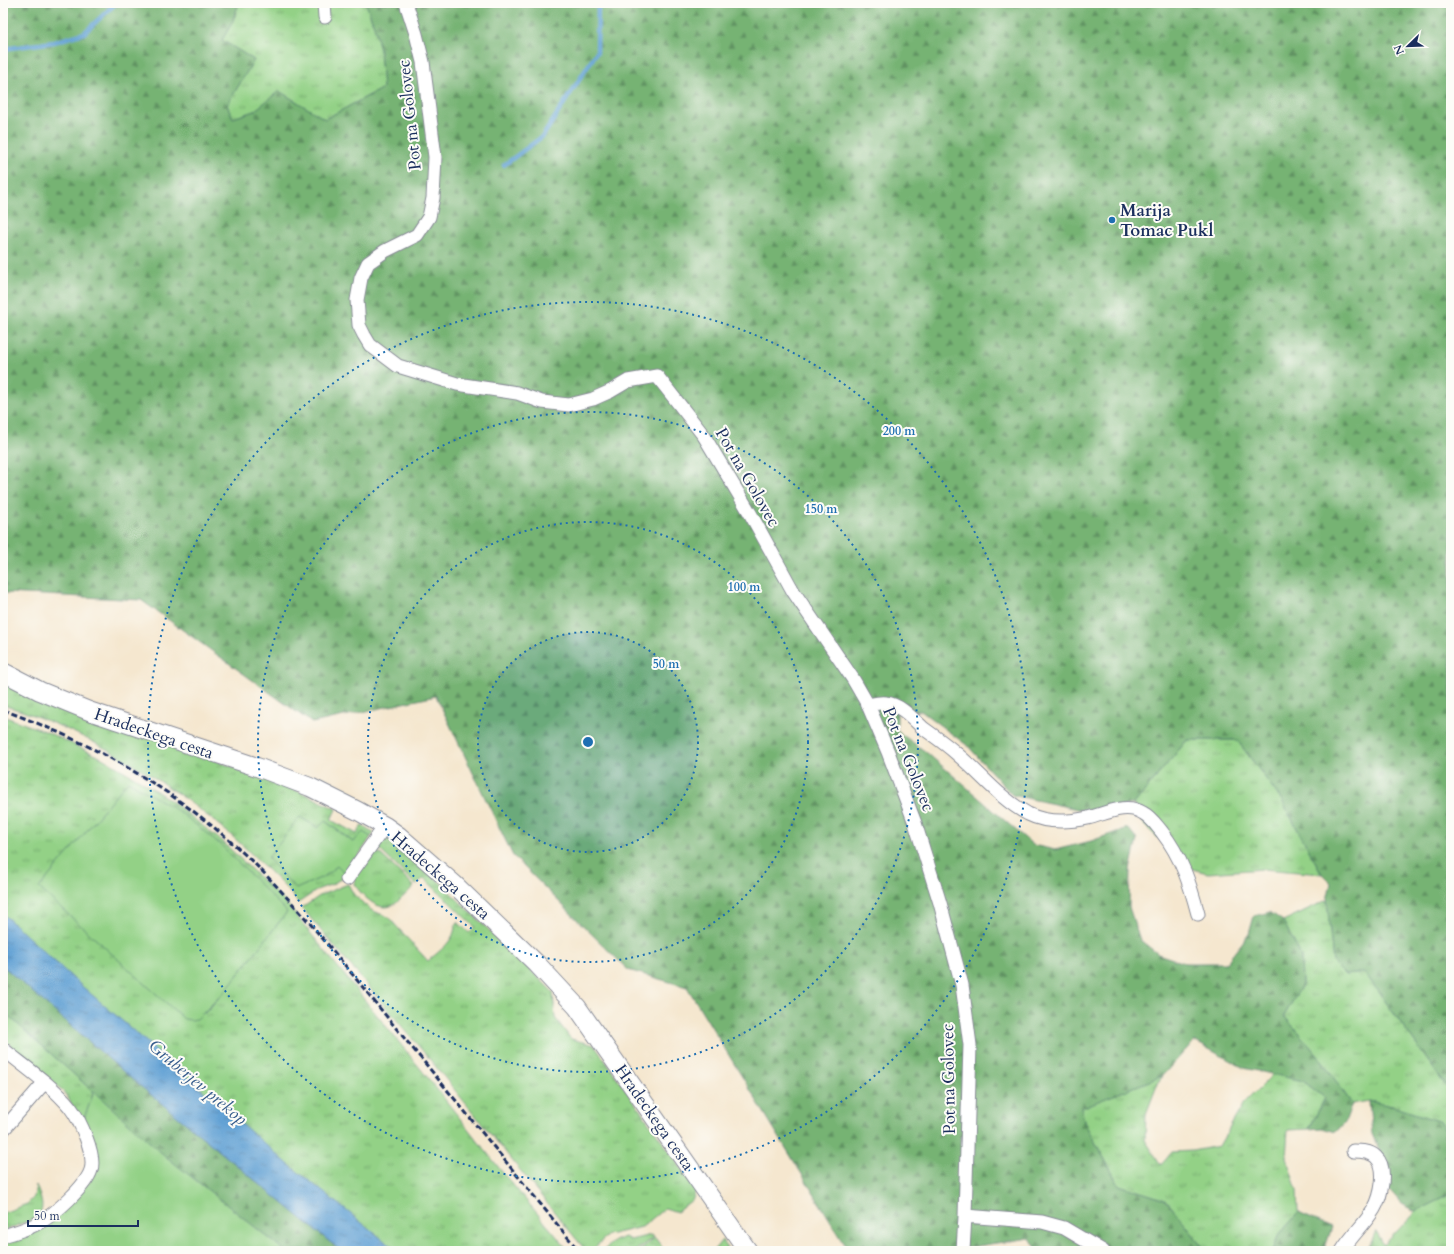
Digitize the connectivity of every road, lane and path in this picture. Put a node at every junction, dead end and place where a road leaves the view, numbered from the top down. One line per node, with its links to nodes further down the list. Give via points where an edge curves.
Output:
1 (324, 3): 3 (street)
2 (406, 3): 5 (street, Pot na Golovec, via 423,62 435,157 432,198 429,218 417,235 368,263 361,278 357,300 359,325 364,336 370,344 398,366 457,384 517,393 542,402 570,405 593,399 628,382 657,376 704,436 793,591)
3 (325, 17)
4 (3, 672): 6 (street, Hradeckega cesta, via 40,691 90,711 257,767 310,788)
5 (868, 705): 8 (street, via 886,703 900,708 957,753 1008,801 1030,815 1058,821 1087,818 1124,808 1133,808 1143,813 1154,821 1182,863); 13 (street, Pot na Golovec, via 915,824 962,985 970,1045)
6 (385, 826): 7 (street); 15 (street, Hradeckega cesta, via 450,880 561,989 592,1028)
7 (347, 879)
8 (1198, 914)
9 (3, 1049): 10 (street)
10 (44, 1083): 11 (street); 14 (street, via 71,1108 77,1119 92,1157 91,1171 73,1195 56,1211 40,1222)
11 (3, 1130)
12 (1353, 1151): 18 (street, via 1376,1156 1382,1166 1382,1181 1374,1209)
13 (965, 1216): 16 (street, Pot na Golovec); 17 (street, via 1042,1222 1064,1228)
14 (3, 1236)
15 (748, 1251)
16 (963, 1251)
17 (1103, 1251)
18 (1342, 1251)

